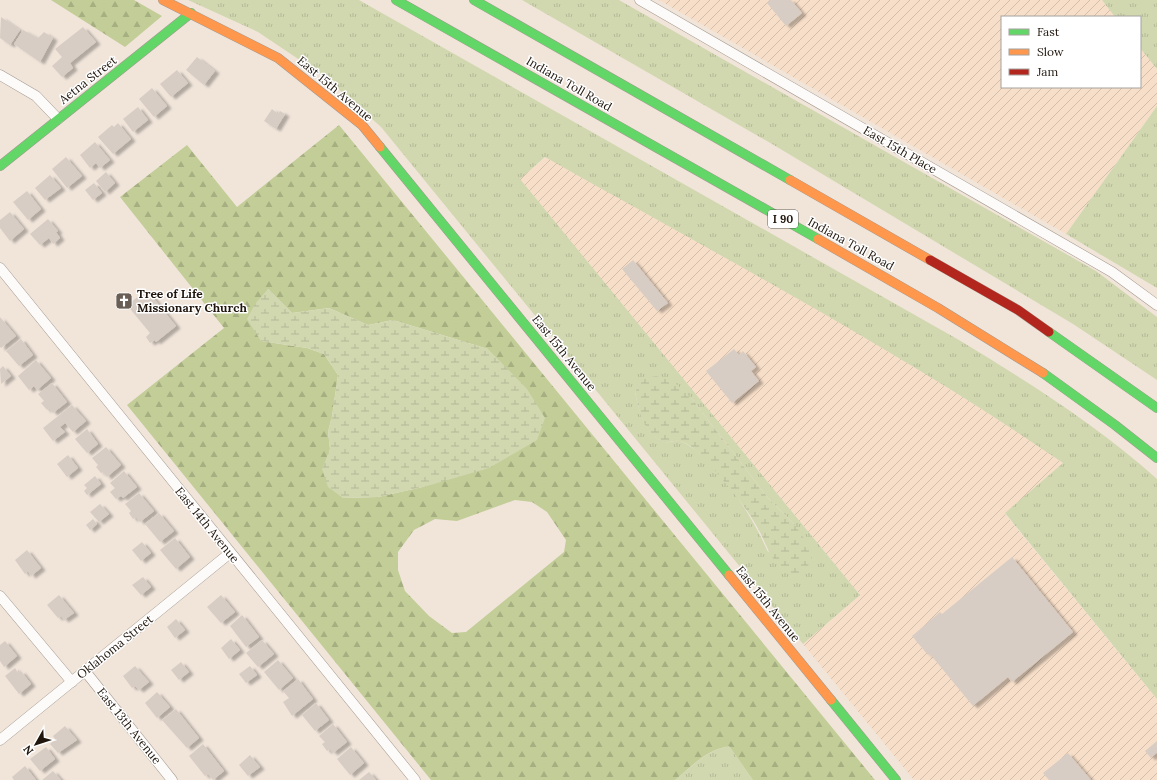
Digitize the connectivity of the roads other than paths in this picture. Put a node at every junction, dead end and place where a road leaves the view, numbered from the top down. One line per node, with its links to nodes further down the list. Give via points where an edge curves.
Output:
1 (163, 0): 5 (main road, East 15th Avenue)
2 (396, 0): 12 (main road, Indiana Toll Road / I 90, via 944,310 1037,368 1121,428)
3 (474, 0): 11 (main road, via 1018,310)
4 (640, 0): 10 (street, East 15th Place, via 1112,272)
5 (191, 13): 7 (main road, Aetna Street); 20 (main road, East 15th Avenue, via 278,58 362,125)
6 (0, 75): 7 (street, via 36,96)
7 (58, 119): 8 (main road, Aetna Street)
8 (0, 166)
9 (0, 268): 13 (street, East 14th Avenue)
10 (1157, 305)
11 (1157, 408)
12 (1157, 458)
13 (230, 553): 15 (street, Oklahoma Street); 19 (street, East 14th Avenue)
14 (0, 596): 16 (street)
15 (85, 671): 16 (street, Oklahoma Street); 18 (street, East 13th Avenue)
16 (72, 682): 17 (street, Oklahoma Street)
17 (0, 740)
18 (172, 780)
19 (415, 780)
20 (896, 780)

